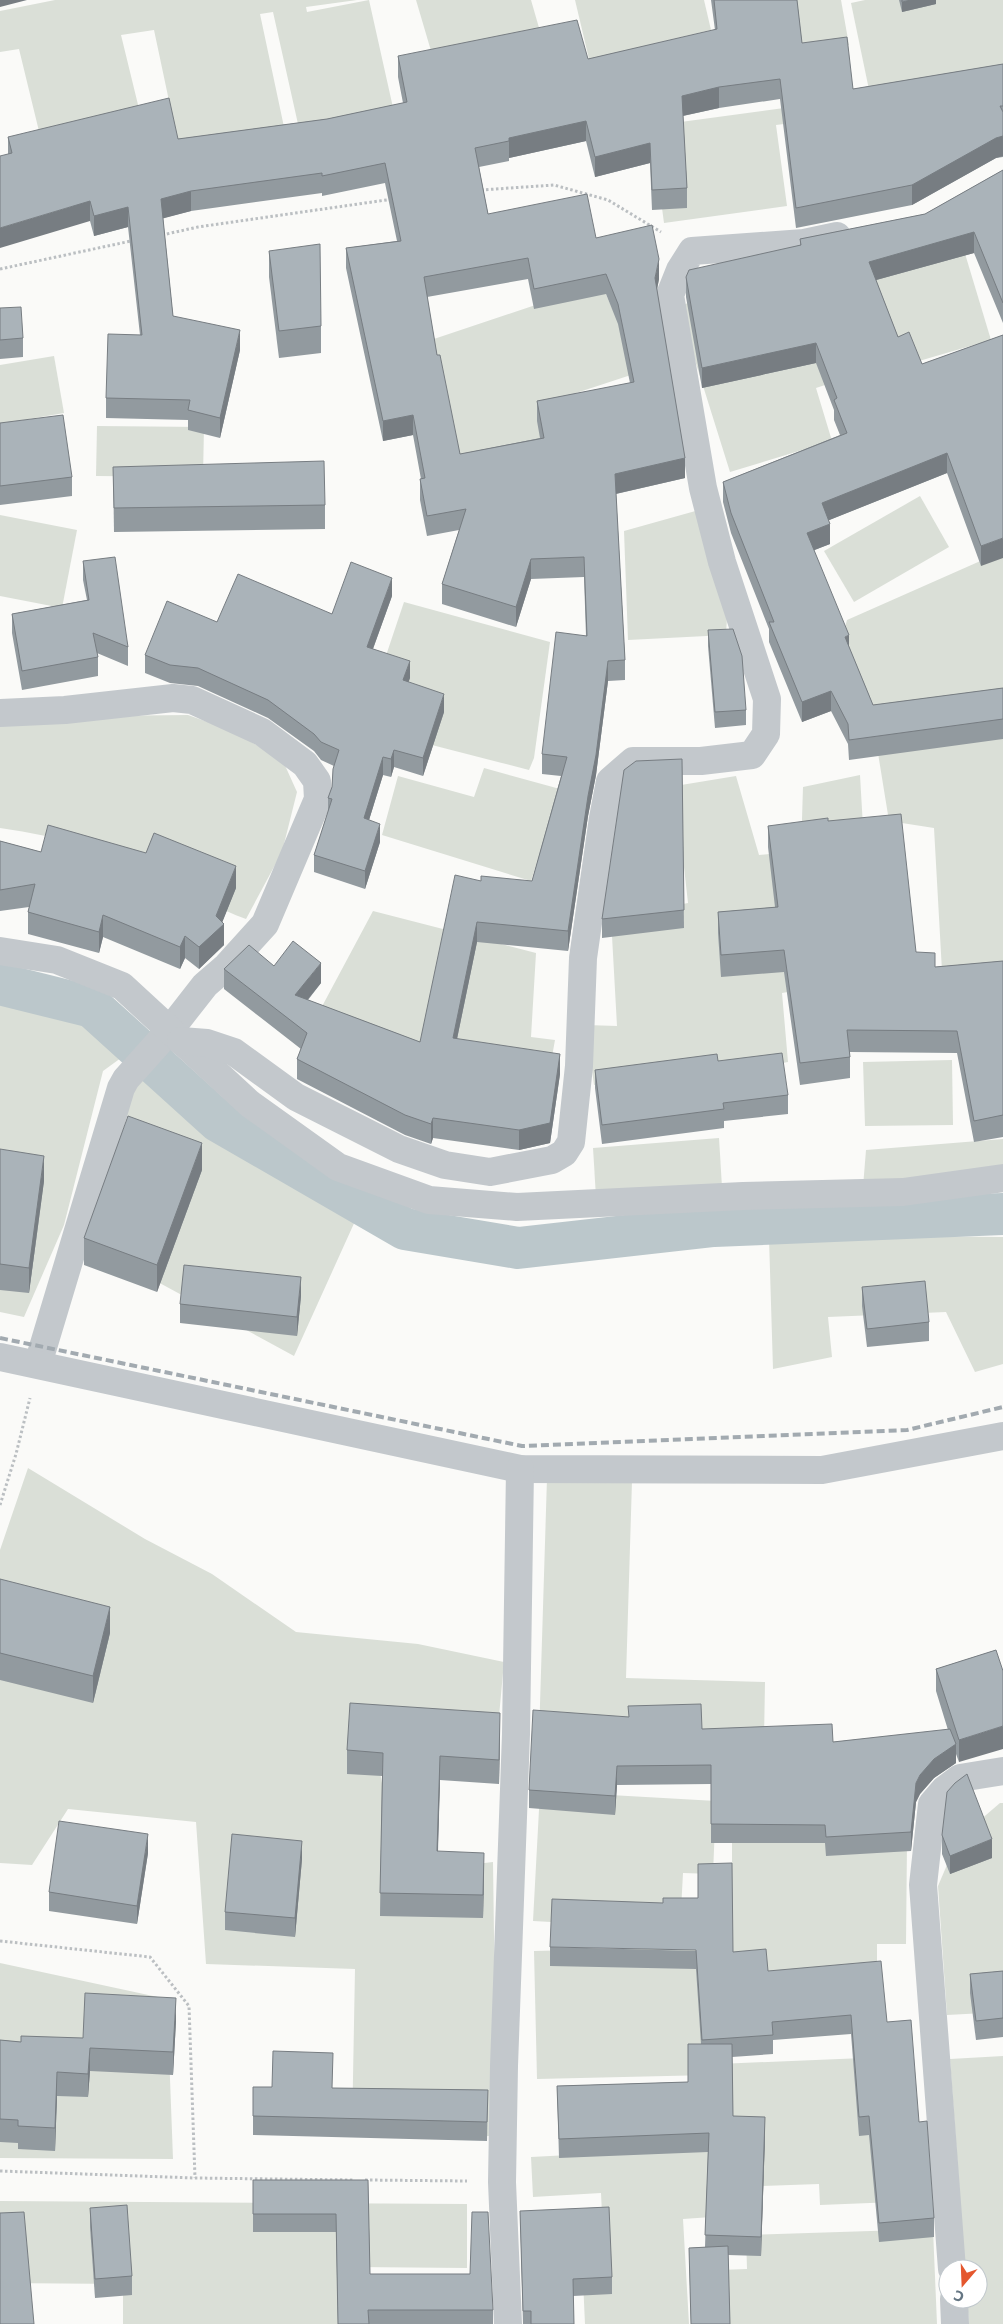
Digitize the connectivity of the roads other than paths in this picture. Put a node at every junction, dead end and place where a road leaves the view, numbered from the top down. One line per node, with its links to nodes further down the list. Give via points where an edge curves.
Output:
1 (861, 232): 4 (street, via 804,243 692,251 670,295 703,488 722,562 767,699 766,734 752,755 701,761 633,761 610,780 583,958 579,1066 571,1142 564,1153 552,1160 490,1172 445,1165 399,1149 296,1097 234,1052 207,1043)
2 (0, 713): 4 (street, via 65,710 173,698 192,700 262,732 305,764 317,781 318,799 265,924 205,985)
3 (0, 951): 4 (street, via 57,960 122,986)
4 (170, 1037): 5 (street, via 250,1104 338,1167 429,1200 517,1208 743,1196 903,1192); 7 (street, via 140,1061 121,1088)
5 (1003, 1178)
6 (0, 1357): 7 (street)
7 (38, 1364): 9 (street)
8 (1003, 1436): 9 (street, via 822,1470)
9 (520, 1469): 13 (street, via 516,1734 502,2182)
10 (1003, 1771): 11 (street, via 960,1778 932,1804 924,1885)
11 (951, 2259)
12 (954, 2309): 14 (street)
13 (508, 2324)
14 (955, 2324)

